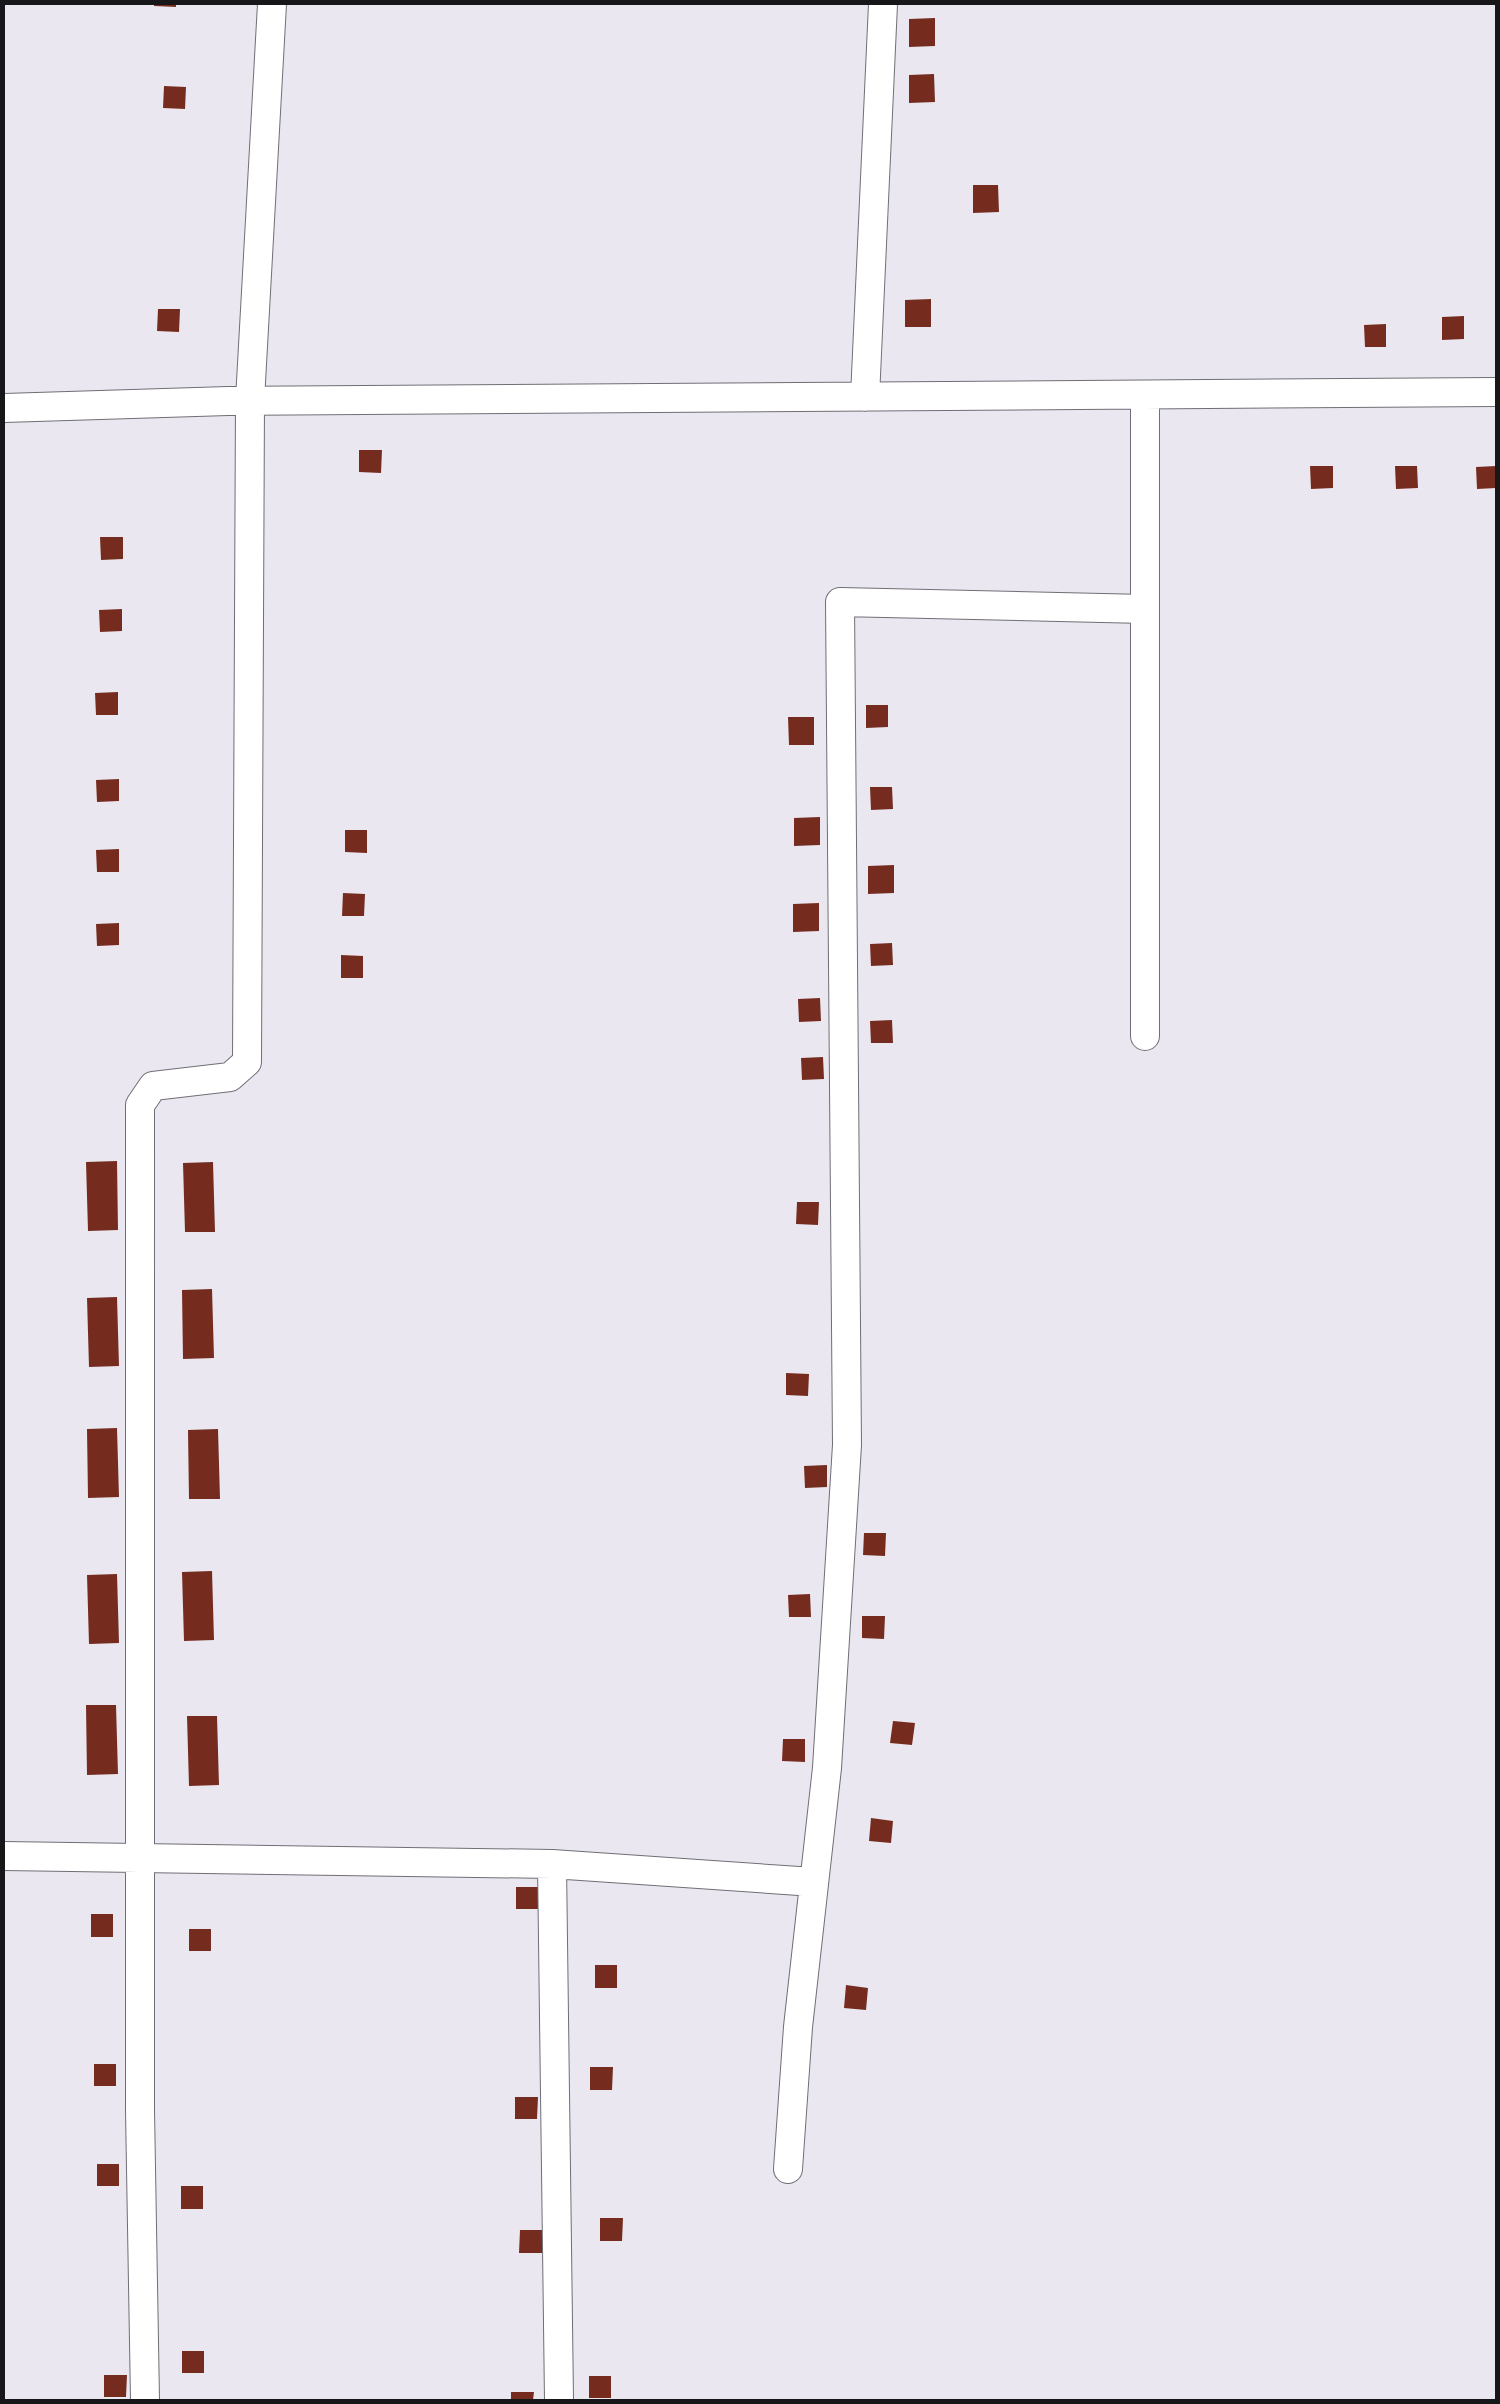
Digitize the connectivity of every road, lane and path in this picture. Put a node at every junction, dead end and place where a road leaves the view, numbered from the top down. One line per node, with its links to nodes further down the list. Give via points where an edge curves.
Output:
1 (272, 4): 6 (street)
2 (883, 4): 5 (street)
3 (1496, 392): 4 (street)
4 (1144, 395): 5 (street); 8 (street)
5 (865, 397): 6 (street)
6 (250, 400): 7 (street); 11 (street, via 247,1062 230,1077 153,1086 140,1105)
7 (4, 408)
8 (1145, 609): 9 (street); 13 (street, via 840,602 847,1445 827,1768)
9 (1144, 1036)
10 (4, 1856): 11 (street)
11 (139, 1859): 12 (street); 15 (street)
12 (552, 1864): 13 (street); 16 (street)
13 (814, 1882): 14 (street, via 798,2027)
14 (788, 2169)
15 (144, 2400)
16 (559, 2400)

